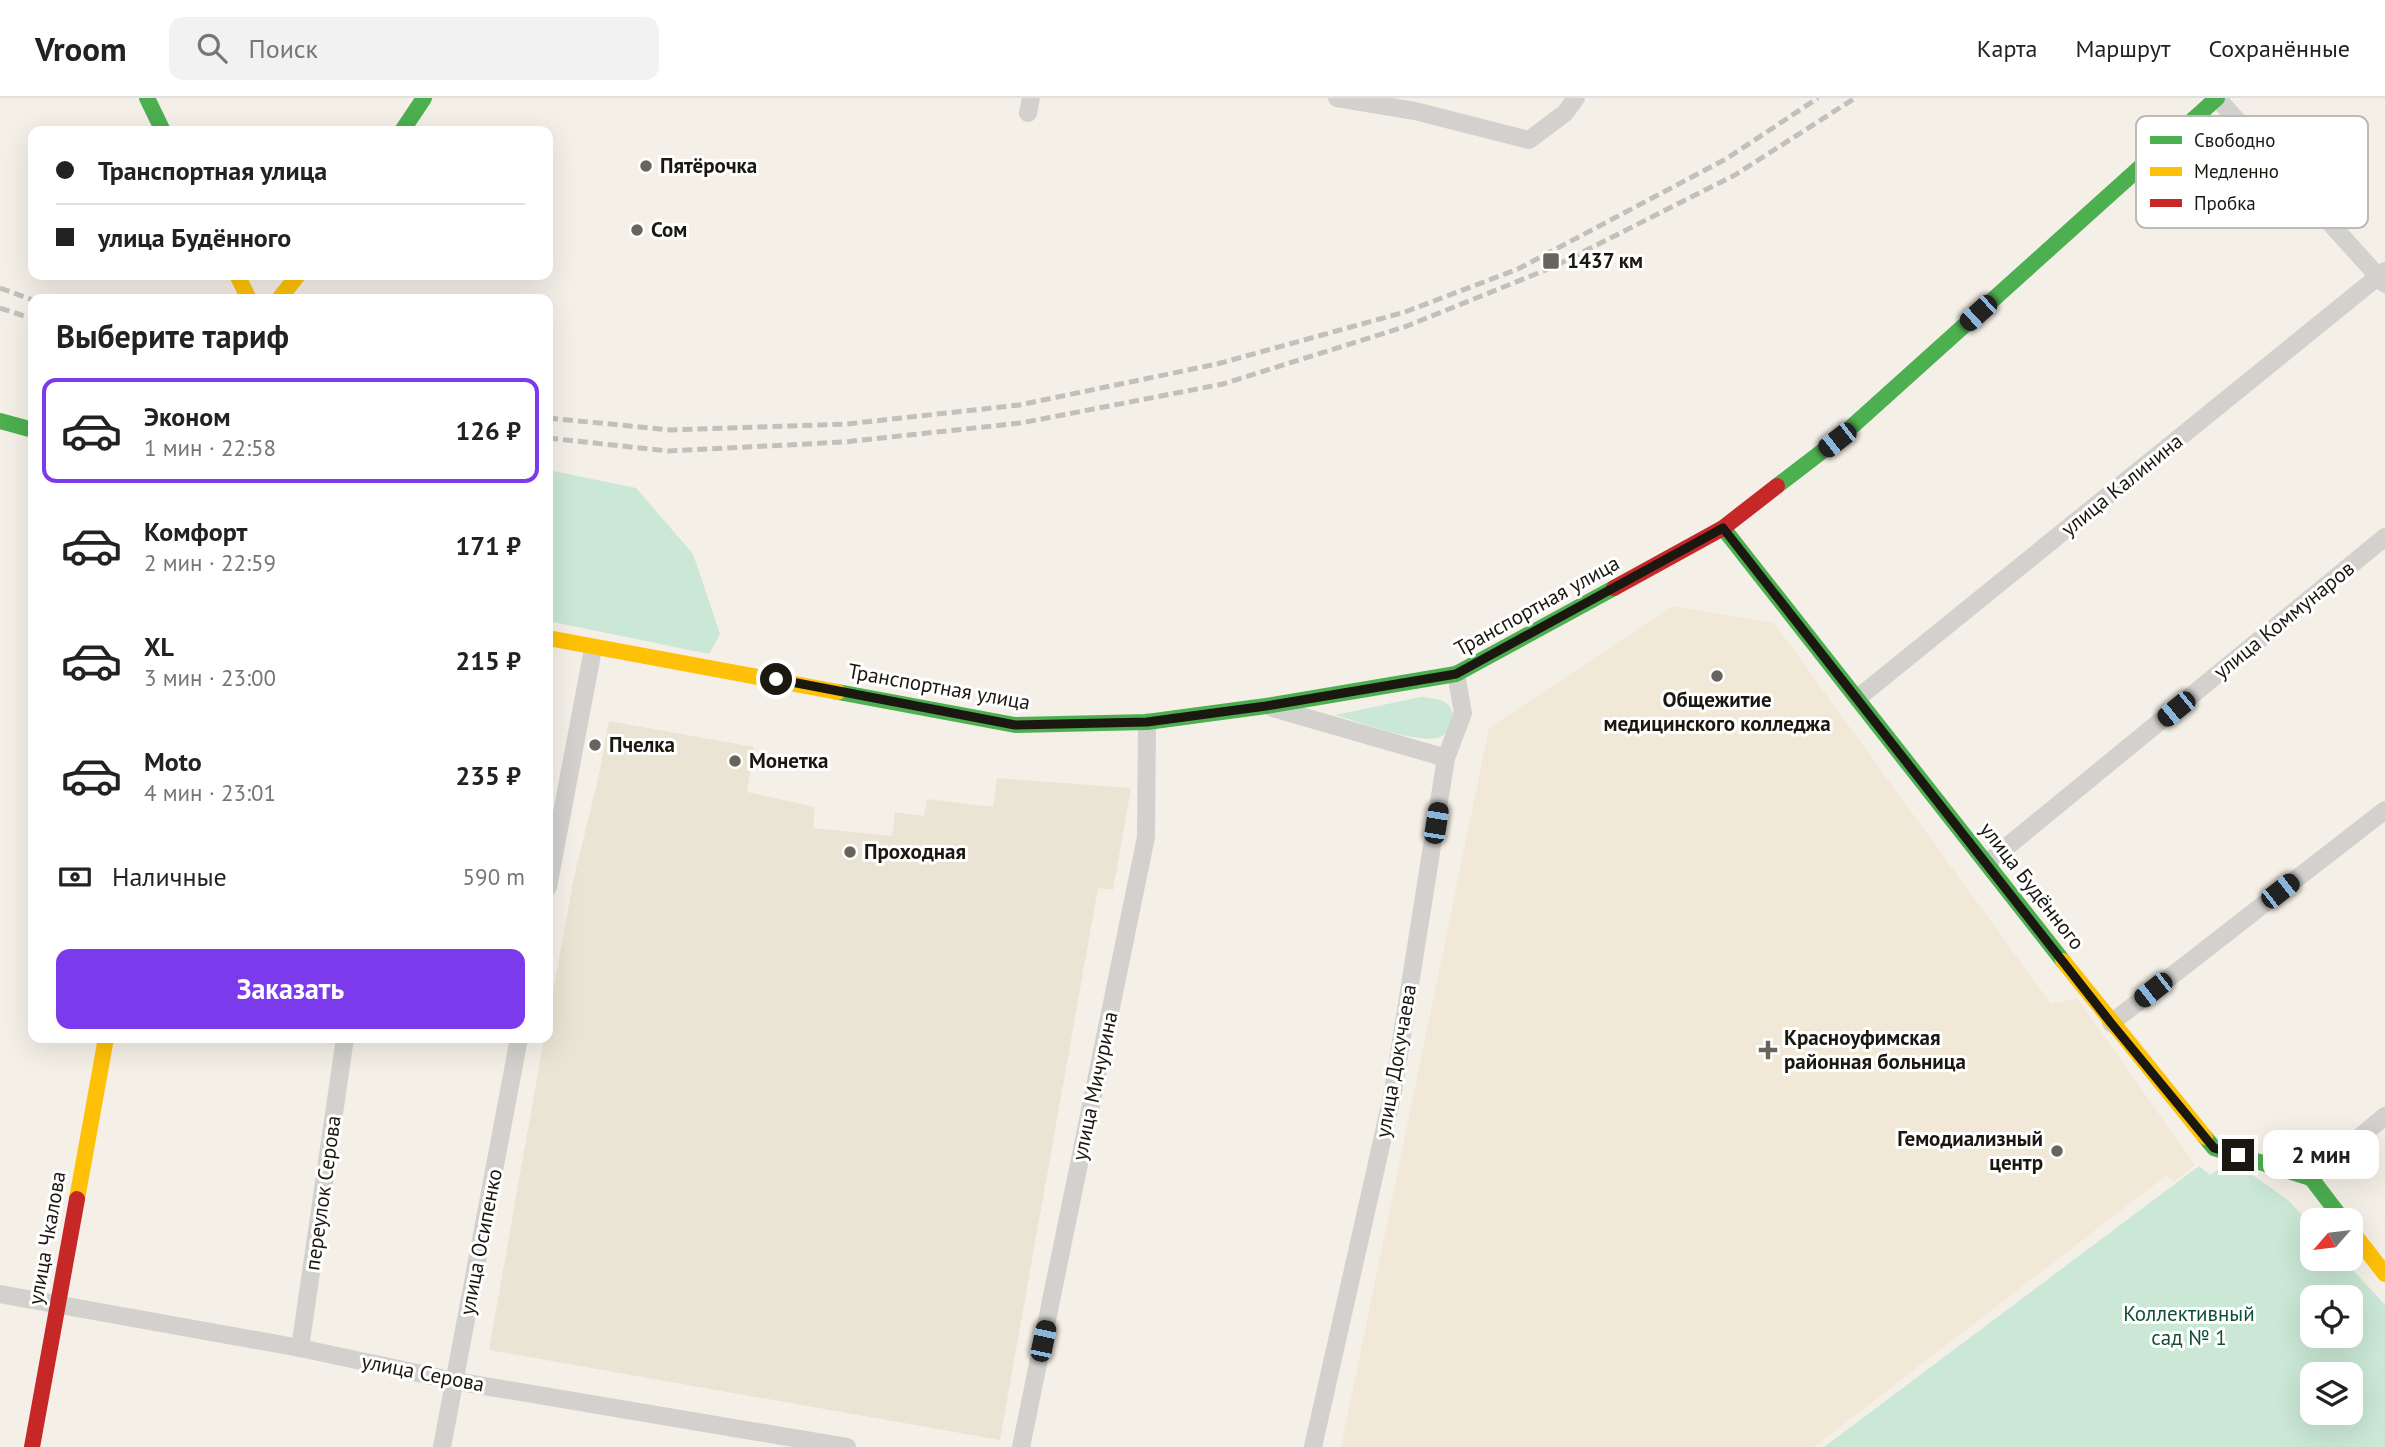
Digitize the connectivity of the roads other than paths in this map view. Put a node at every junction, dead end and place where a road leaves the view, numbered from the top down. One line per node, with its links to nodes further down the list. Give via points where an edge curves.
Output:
1 (147, 98): 8 (main road)
2 (424, 98): 9 (main road)
3 (1338, 98): 4 (street, via 1415,111 1529,140 1565,113)
4 (1576, 98)
5 (2217, 98): 6 (main road, Транспортная улица); 7 (street)
6 (2197, 116)
7 (2234, 116)
8 (161, 126)
9 (404, 126)
10 (2136, 171): 18 (main road, Транспортная улица, via 1837,440)
11 (2337, 228): 12 (street)
12 (2383, 278): 23 (street, улица Калинина)
13 (294, 280): 14 (main road)
14 (283, 294)
15 (7, 424): 16 (main road); 17 (main road)
16 (28, 429)
17 (28, 437)
18 (1723, 528): 22 (main road, Транспортная улица); 23 (main road, улица Будённого)
19 (2385, 537): 29 (street, улица Коммунаров)
20 (553, 639): 21 (main road, Транспортная улица)
21 (593, 649): 25 (main road, Транспортная улица, via 1015,725); 28 (street)
22 (1456, 674): 24 (main road, Транспортная улица); 26 (street, улица Докучаева, via 1464,713)
23 (1859, 697): 29 (main road, улица Будённого)
24 (1266, 706): 25 (main road, Транспортная улица); 26 (street)
25 (1147, 722): 46 (street, улица Мичурина, via 1146,837)
26 (1446, 758): 47 (street, улица Докучаева, via 1394,1092)
27 (2385, 810): 30 (street)
28 (553, 861)
29 (1987, 863): 30 (main road, улица Будённого)
30 (2111, 1023): 35 (main road, улица Будённого, via 2214,1148)
31 (105, 1043): 40 (main road, улица Чкалова)
32 (344, 1043): 41 (street, переулок Серова)
33 (518, 1043): 42 (street, улица Осипенко)
34 (2385, 1116): 35 (street)
35 (2311, 1178): 36 (main road)
36 (2334, 1208)
37 (2363, 1246): 38 (main road)
38 (2385, 1274)
39 (0, 1294): 40 (street, улица Серова)
40 (56, 1304): 41 (street, улица Серова); 43 (main road, улица Чкалова)
41 (300, 1348): 42 (street, улица Серова)
42 (455, 1381): 44 (street, улица Осипенко); 45 (street, улица Серова)
43 (32, 1447)
44 (442, 1447)
45 (847, 1447)
46 (1021, 1447)
47 (1312, 1447)

